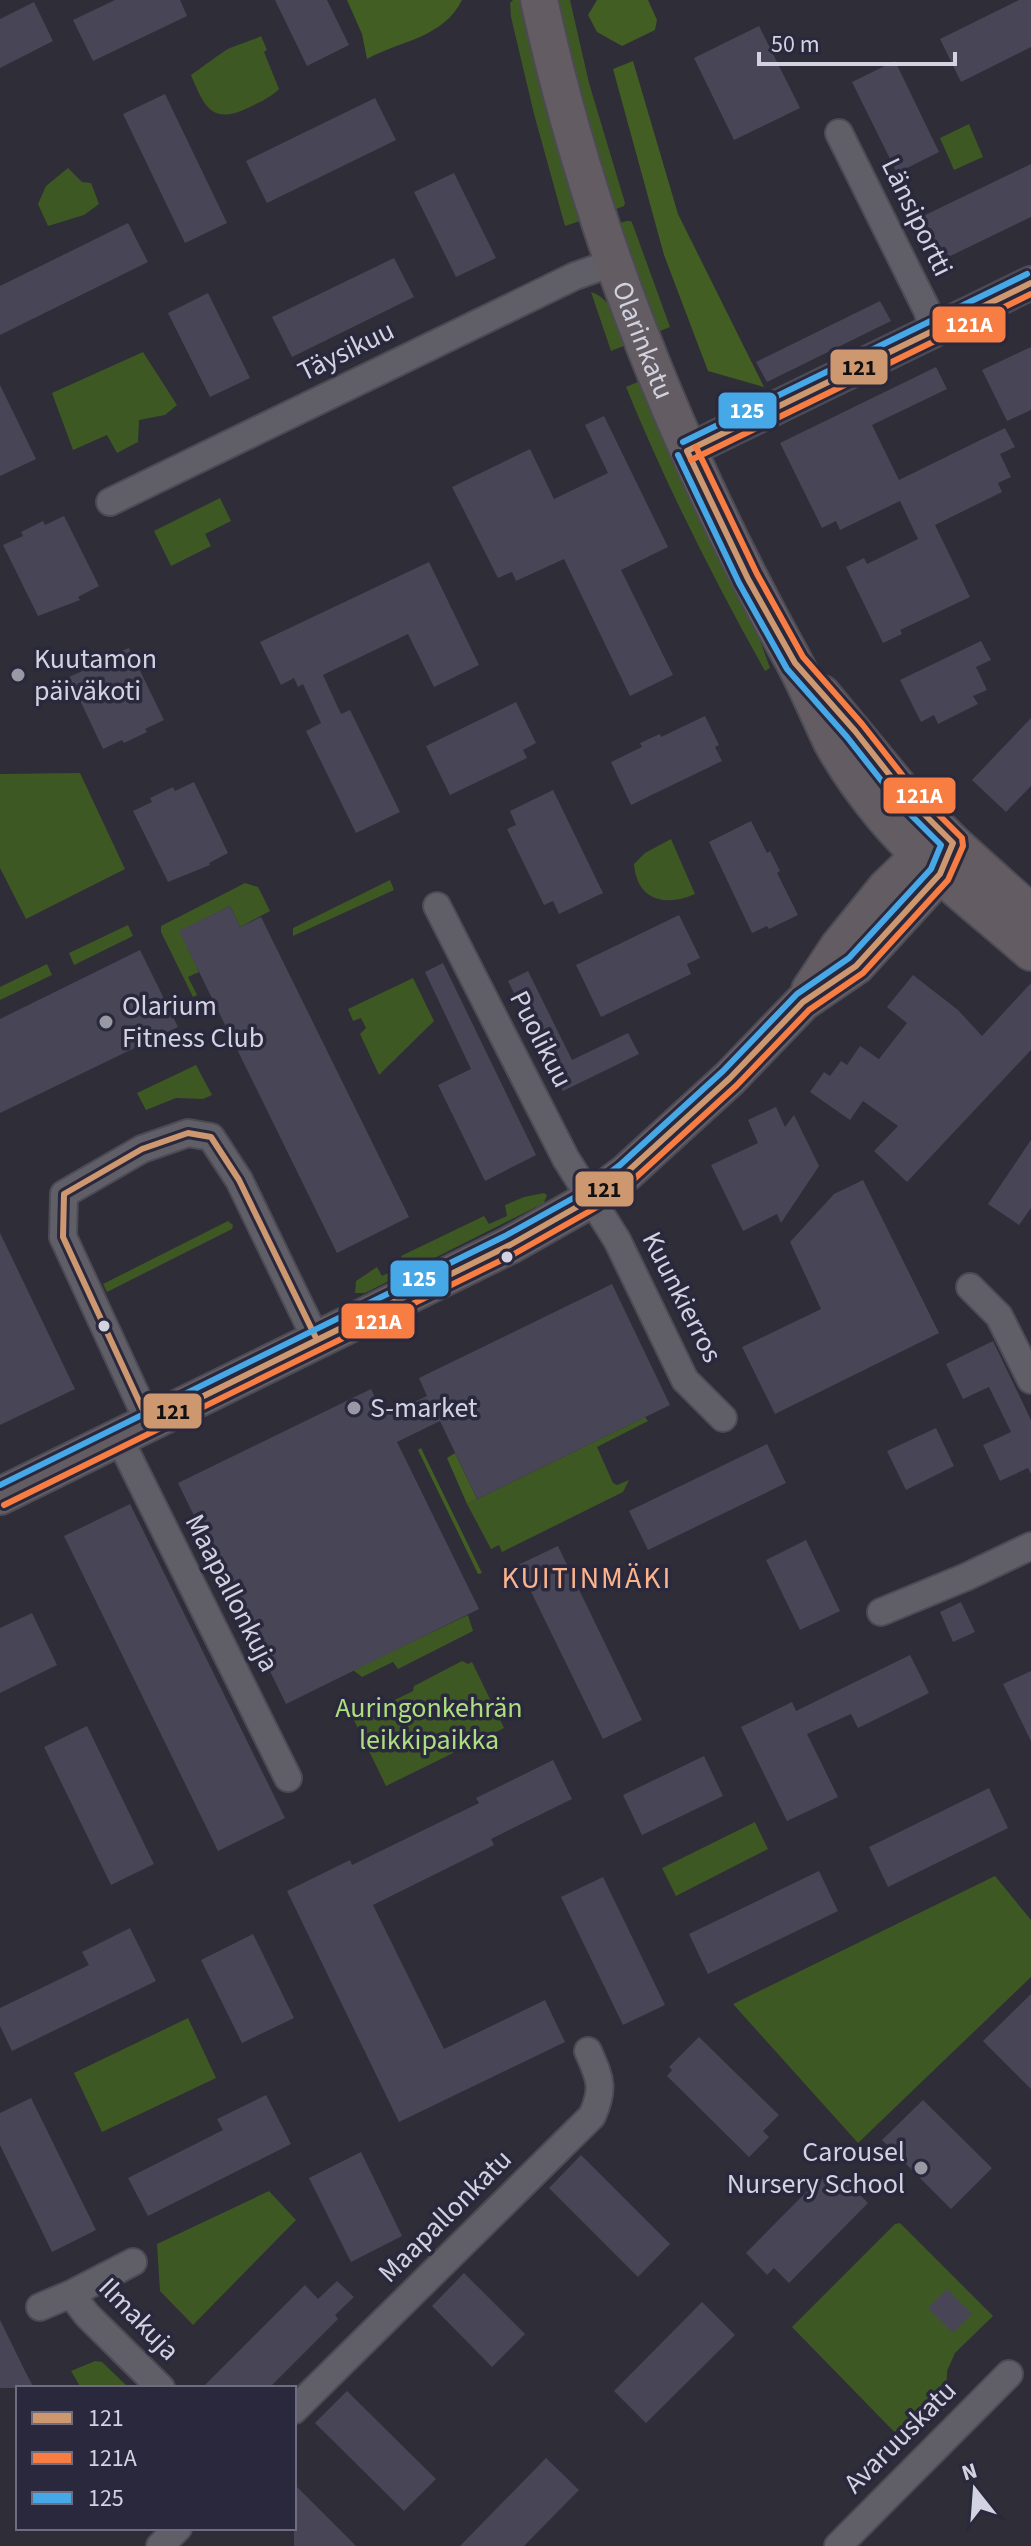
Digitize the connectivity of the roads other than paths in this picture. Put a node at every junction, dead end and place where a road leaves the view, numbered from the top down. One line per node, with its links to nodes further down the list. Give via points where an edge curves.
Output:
1 (539, 0): 3 (main road, Olarinkatu, via 572,137)
2 (839, 133): 5 (street, Länsiportti)
3 (612, 263): 6 (main road, Olarinkatu); 7 (street, Täysikuu, via 575,276)
4 (1031, 283): 5 (street)
5 (933, 330): 6 (street)
6 (687, 451): 8 (main road, Olarinkatu, via 795,663 907,797)
7 (110, 502)
8 (938, 857): 10 (main road, Olarinkatu); 11 (main road, Olarinkatu); 12 (main road, via 856,966 803,1002 681,1124)
9 (437, 906): 12 (street, Puolikuu)
10 (1031, 913)
11 (1031, 952)
12 (591, 1199): 14 (main road); 16 (street, Kuunkierros, via 617,1240 685,1380)
13 (970, 1287): 15 (street, via 999,1316)
14 (317, 1341): 17 (main road); 17 (street, Maapallonkuja, via 239,1180 211,1137 188,1133 142,1149 64,1194 63,1237)
15 (1031, 1380)
16 (723, 1418)
17 (134, 1431): 18 (main road); 21 (street, Maapallonkuja)
18 (0, 1496)
19 (1031, 1546): 20 (street)
20 (881, 1612)
21 (288, 1778)
22 (588, 2051): 28 (street, Maapallonkatu, via 601,2081 592,2116)
23 (133, 2262): 24 (street, Ilmakuja)
24 (71, 2294): 25 (street, Ilmakuja); 27 (street, Ilmakuja)
25 (40, 2307)
26 (1009, 2374): 31 (street, Avaruuskatu)
27 (159, 2386)
28 (296, 2408)
29 (176, 2530): 30 (street)
30 (160, 2546)
31 (838, 2546)

